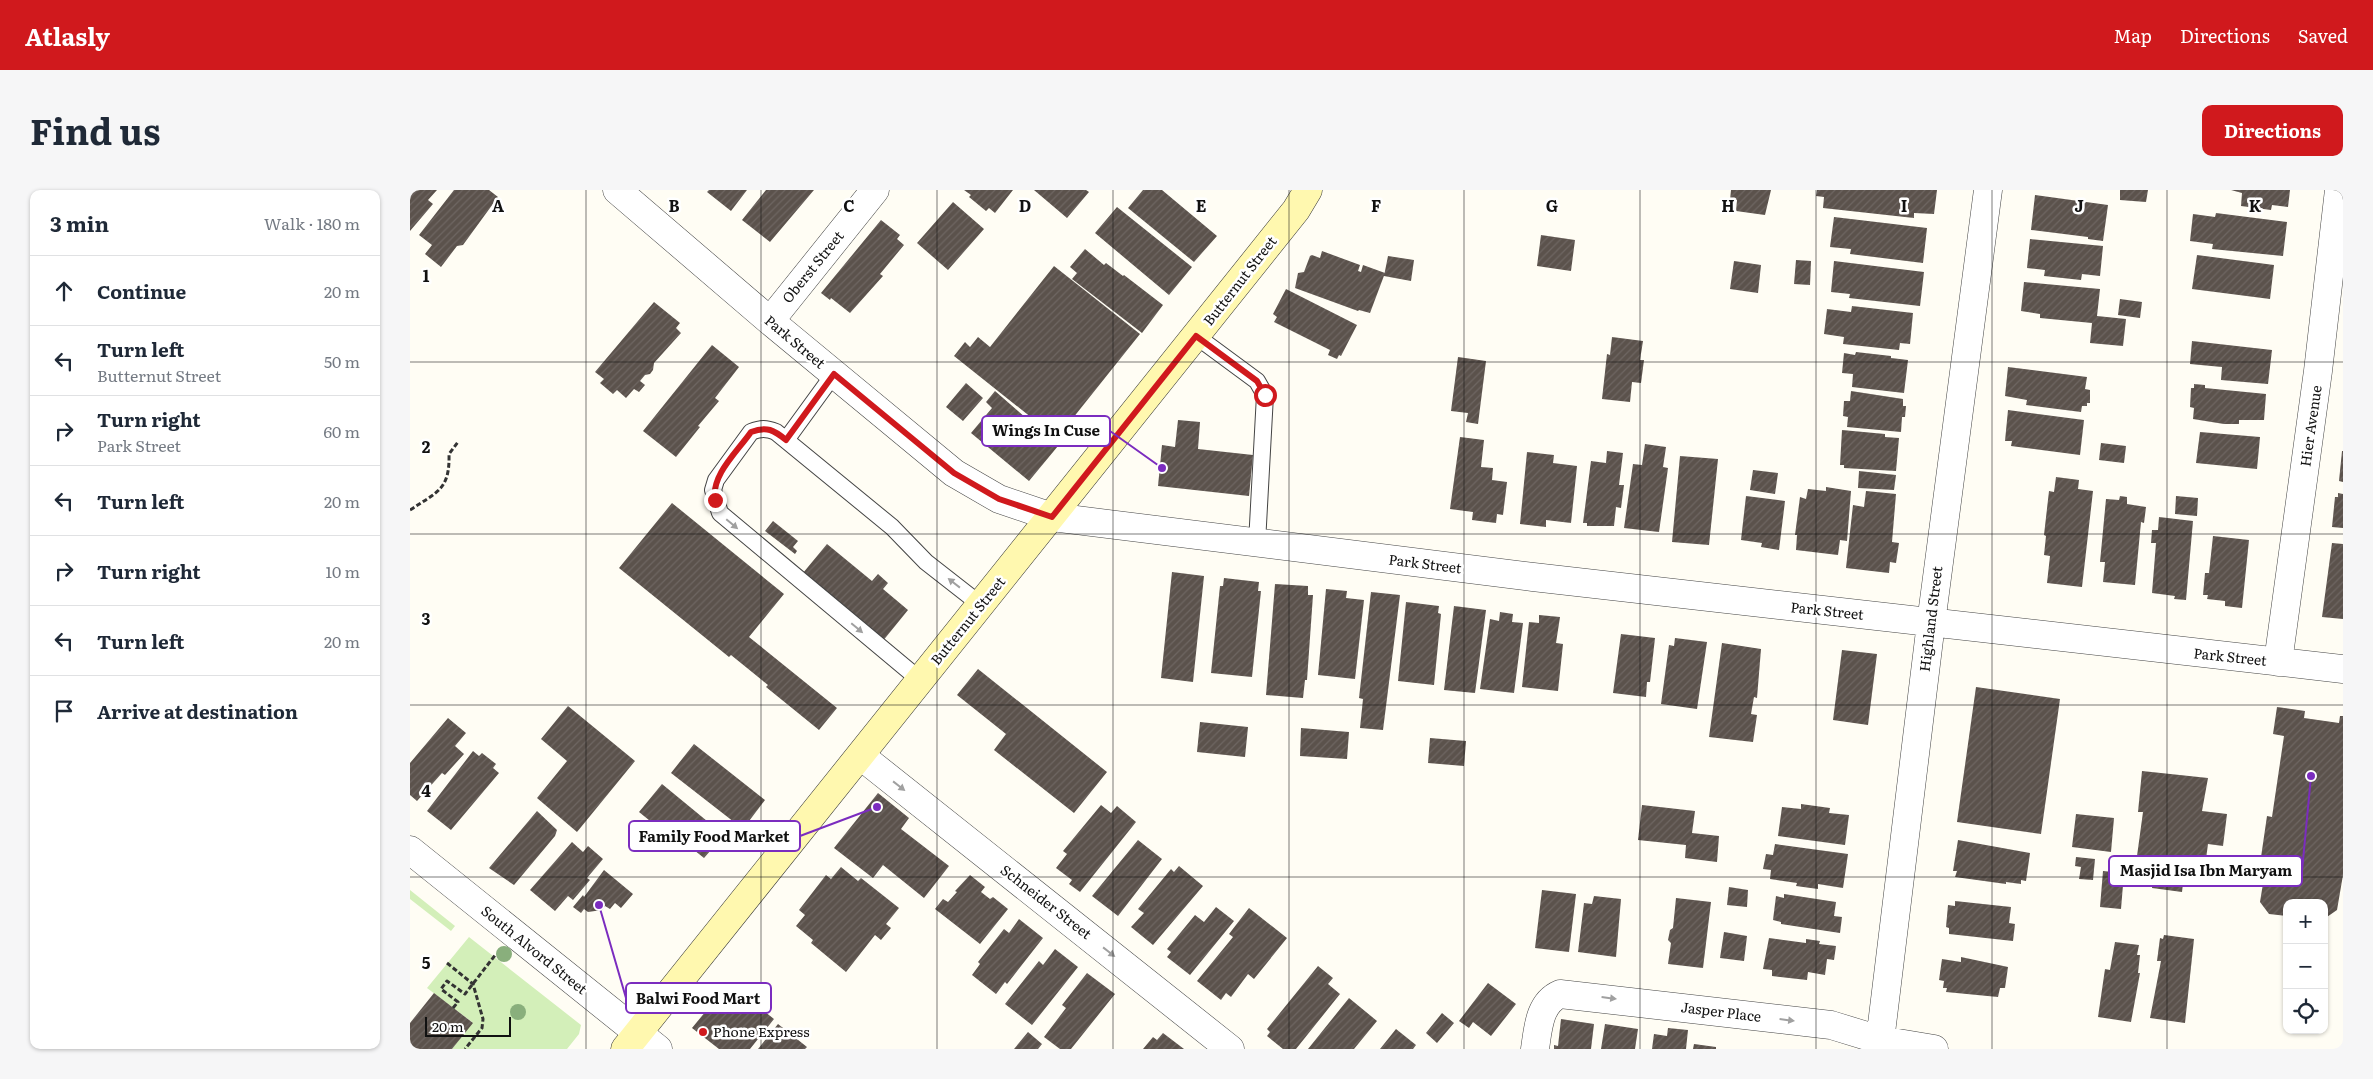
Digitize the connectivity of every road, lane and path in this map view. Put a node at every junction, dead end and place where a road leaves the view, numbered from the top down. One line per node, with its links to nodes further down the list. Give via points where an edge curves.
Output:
1 (617, 190): 6 (street, Park Street)
2 (875, 190): 6 (street, Oberst Street)
3 (1308, 190): 7 (street, Butternut Street, via 1296,210)
4 (1988, 190): 15 (street, Highland Street)
5 (2339, 190): 16 (street, Hier Avenue, via 2317,381)
6 (770, 321): 8 (street, Park Street)
7 (1196, 336): 12 (street, Butternut Street); 13 (lane, via 1257,381 1265,395)
8 (834, 374): 9 (lane); 12 (street, Park Street, via 954,473 999,499)
9 (781, 436): 14 (lane, one-way to 9, via 926,562 892,527); 18 (lane, one-way to 18, via 760,428 751,432 716,480 713,490 720,513)
10 (458, 442): 11 (path, via 449,454 449,470 441,491)
11 (410, 510)
12 (1052, 517): 13 (street, Park Street); 14 (street, Butternut Street)
13 (1257, 543): 15 (street, Park Street)
14 (981, 605): 18 (street, Butternut Street)
15 (1931, 623): 16 (street, Park Street); 26 (street, Highland Street)
16 (2278, 662): 17 (street, Park Street)
17 (2343, 670)
18 (920, 680): 19 (street, Butternut Street)
19 (861, 756): 25 (street, Butternut Street); 28 (street, Schneider Street, one-way to 28)
20 (410, 850): 25 (street, South Alvord Street)
21 (497, 954): 23 (path)
22 (447, 963): 23 (path)
23 (473, 984): 24 (path, via 465,994 447,981 441,989 458,1002); 27 (path, via 483,1023)
24 (453, 1008)
25 (640, 1044)
26 (1880, 1045): 29 (street, Jasper Place, one-way to 26, via 1539,1019 1551,998 1560,994 1831,1025); 30 (street, Jasper Place)
27 (465, 1049)
28 (1230, 1049)
29 (1535, 1049)
30 (1934, 1049)

